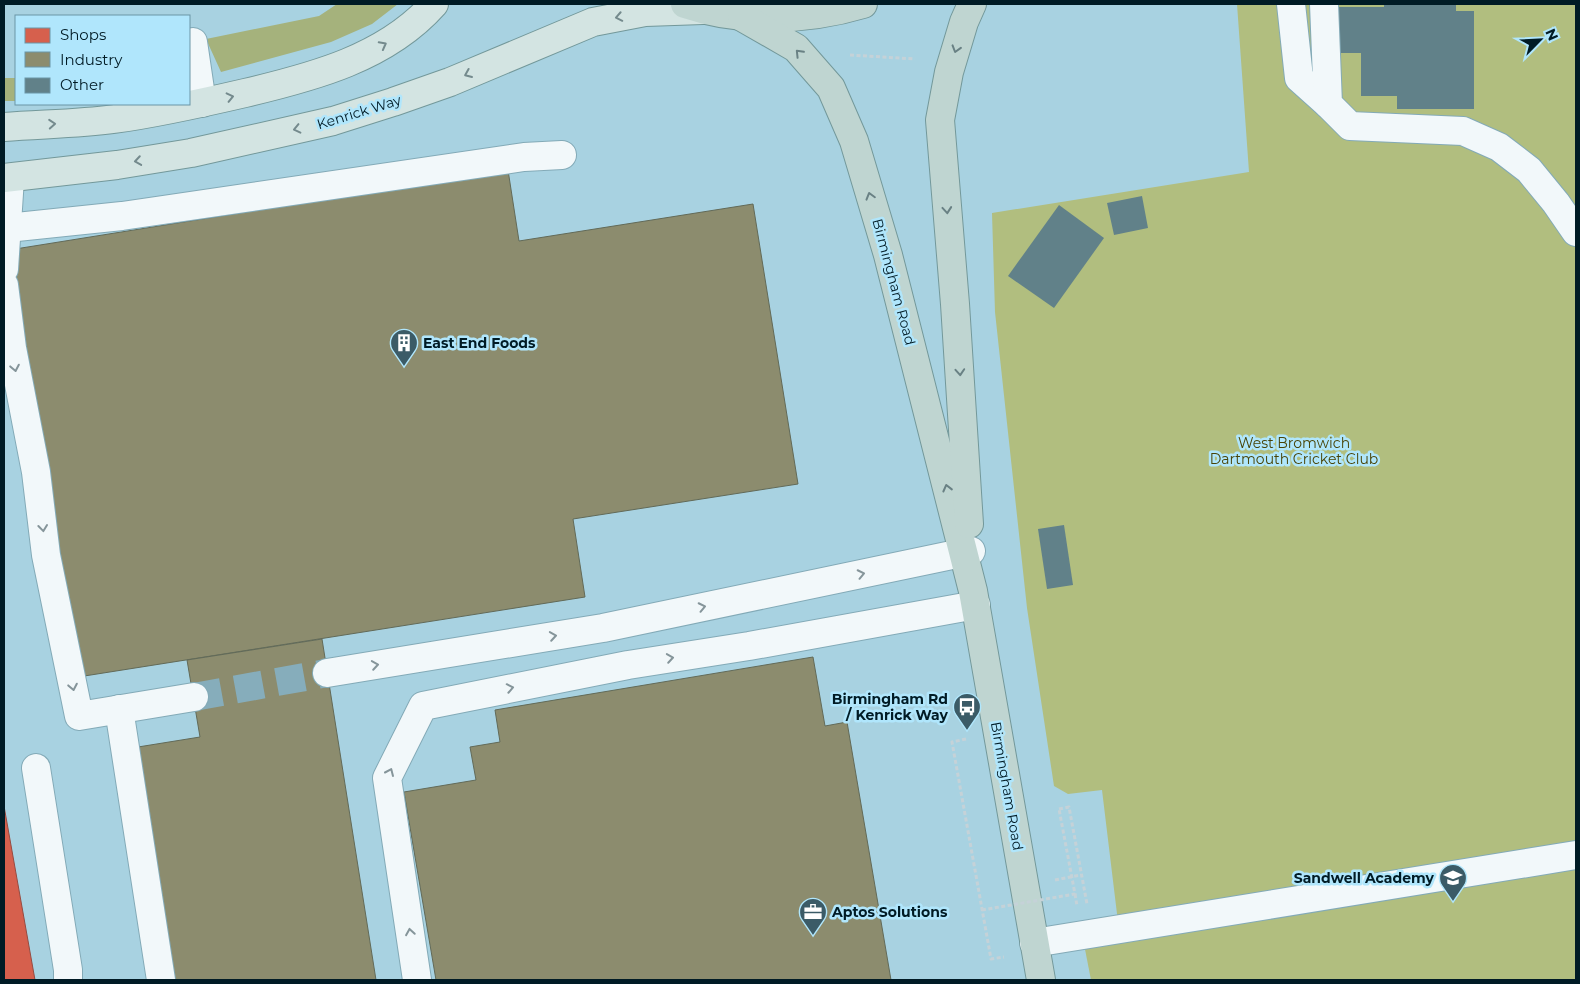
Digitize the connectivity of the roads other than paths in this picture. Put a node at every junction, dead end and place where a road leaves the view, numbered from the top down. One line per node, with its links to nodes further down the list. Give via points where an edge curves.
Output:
1 (434, 4): 9 (main road, one-way to 1, via 298,81 354,60 396,38)
2 (862, 4): 7 (highway, via 808,16)
3 (972, 4): 18 (highway, Birmingham Road, one-way to 18, via 949,72 940,120 955,304)
4 (1291, 4): 10 (street, via 1299,78)
5 (1324, 4): 10 (street)
6 (692, 6): 7 (highway); 13 (main road, Kenrick Way, one-way to 13, via 593,22 450,82 333,121 191,153)
7 (742, 16): 18 (highway, Birmingham Road, one-way to 7, via 888,255 854,141 831,88 796,48)
8 (193, 42): 9 (street)
9 (202, 103): 11 (main road, one-way to 9, via 114,119)
10 (1328, 104): 15 (street, via 1350,126 1463,131 1499,147 1529,170)
11 (4, 127)
12 (562, 155): 14 (street, via 524,157 122,216)
13 (7, 178): 14 (street)
14 (6, 228): 16 (street)
15 (1576, 232)
16 (4, 269)
17 (4, 285): 22 (street, one-way to 22, via 12,348 36,472 46,554 79,716)
18 (967, 552): 19 (highway, Birmingham Road); 20 (street, one-way to 18, via 603,628)
19 (974, 598): 25 (highway, Birmingham Road); 28 (street, one-way to 19, via 387,778 423,706 628,664 749,646)
20 (327, 673)
21 (194, 697): 22 (street)
22 (119, 709): 27 (street)
23 (36, 768): 26 (street)
24 (1576, 855): 25 (street)
25 (1034, 942): 29 (highway, Birmingham Road)
26 (68, 980)
27 (161, 980)
28 (417, 980)
29 (1041, 980)

